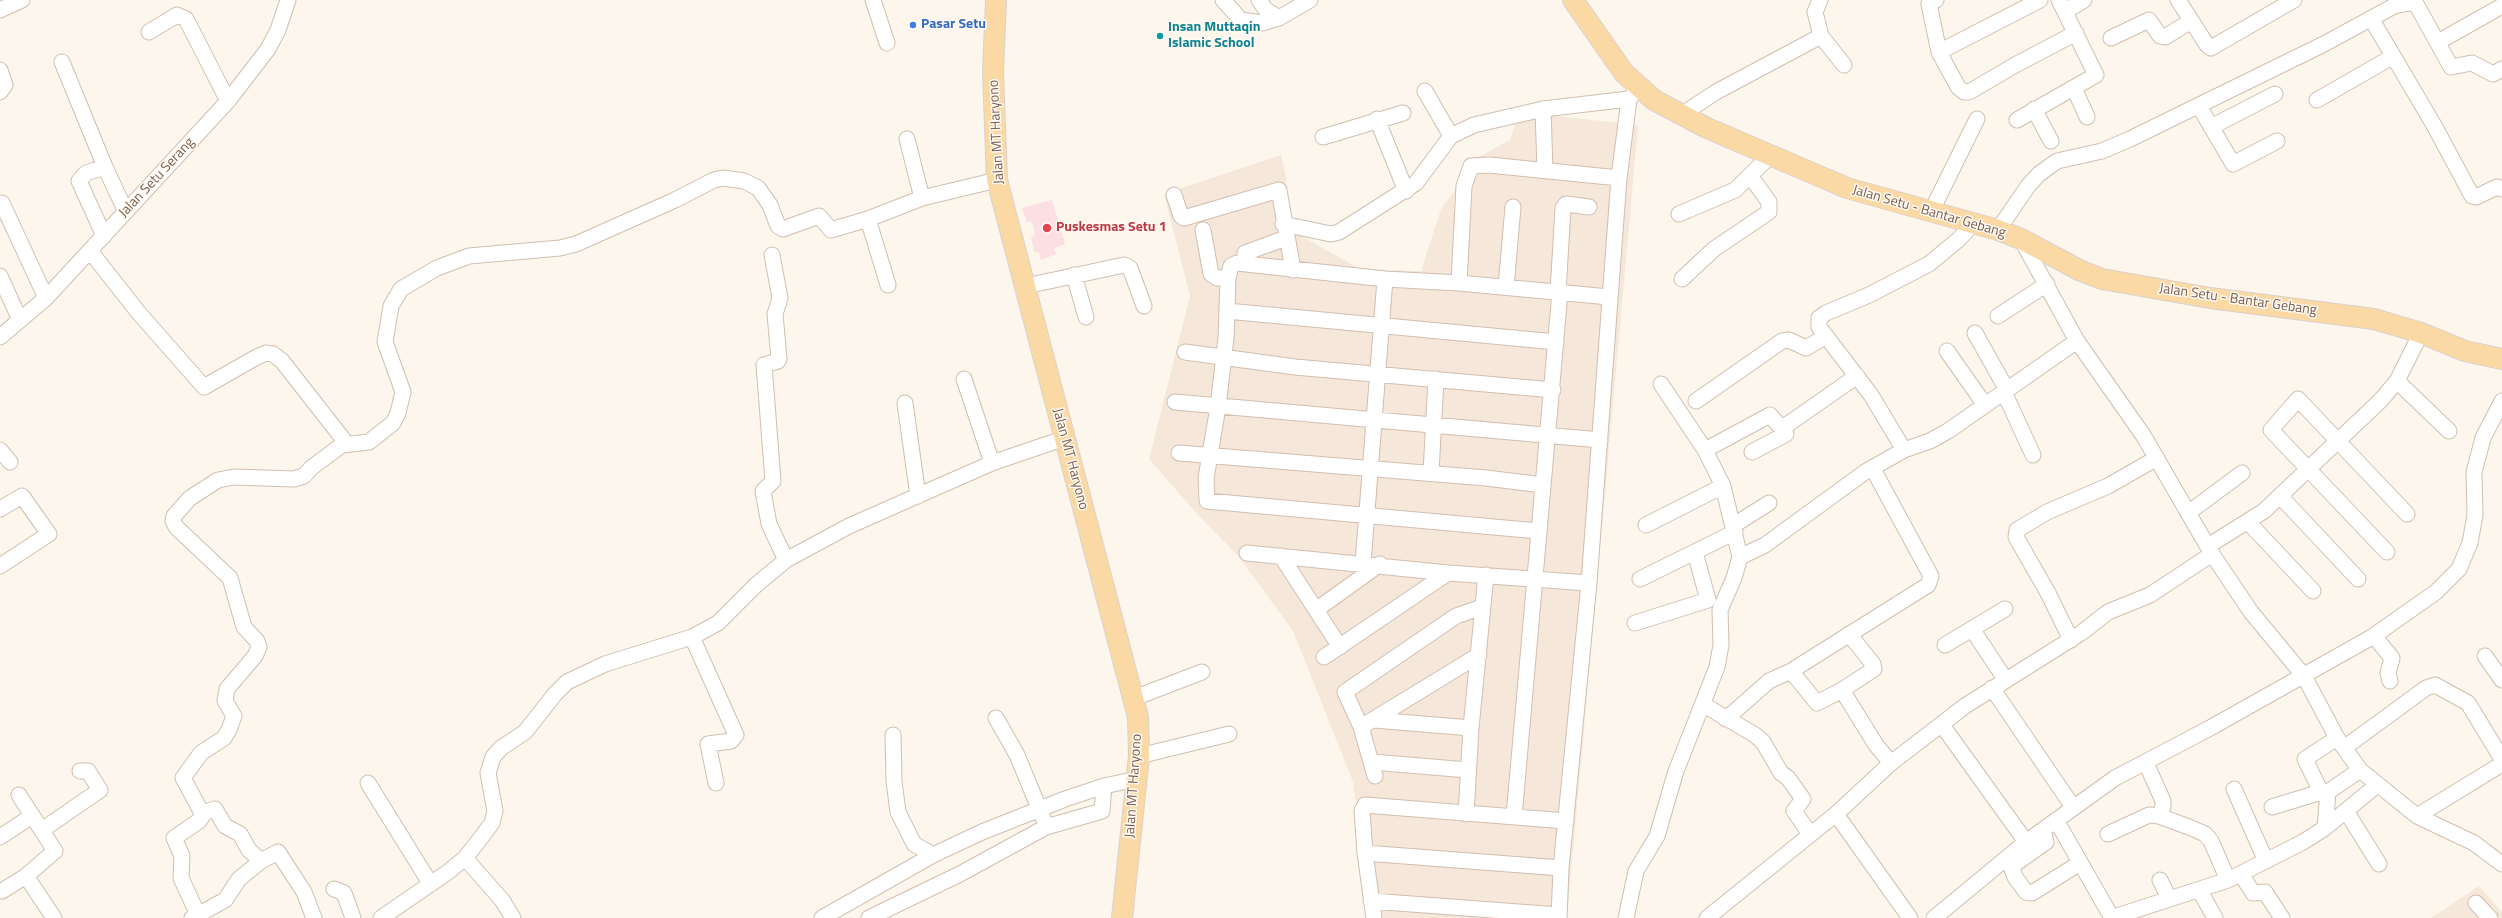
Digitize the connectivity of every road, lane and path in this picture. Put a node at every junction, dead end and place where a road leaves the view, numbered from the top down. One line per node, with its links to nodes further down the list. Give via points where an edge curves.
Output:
1 (22, 0): 20 (street)
2 (288, 0): 42 (street, Jalan Setu Serang, via 268,49)
3 (872, 0): 29 (street)
4 (996, 0): 63 (main road, Jalan MT Haryono, via 993,72)
5 (1223, 0): 21 (street, via 1241,20 1250,23 1262,23)
6 (1259, 0): 21 (street, via 1266,10)
7 (1310, 0): 21 (street)
8 (1573, 0): 39 (main road, Jalan Setu - Bantar Gebang, via 1624,73)
9 (1820, 0): 26 (street, via 1815,12)
10 (1936, 0): 30 (street, via 1929,4)
11 (2040, 0): 17 (street)
12 (2084, 0): 18 (street)
13 (2178, 0): 23 (street)
14 (2294, 0): 23 (street, via 2211,48)
15 (2414, 1): 16 (street); 28 (street)
16 (2392, 3): 22 (street)
17 (2014, 6): 30 (street)
18 (2063, 6): 25 (street)
19 (2502, 6): 28 (street)
20 (0, 10)
21 (1279, 18)
22 (2372, 20): 31 (street); 43 (street)
23 (2191, 21): 27 (street, via 2165,37 2160,36 2149,20)
24 (149, 32): 42 (street, via 177,15 186,19)
25 (2076, 33): 30 (street, via 1966,92 1958,87); 36 (street, via 2096,76)
26 (1821, 36): 33 (street); 47 (street, via 1716,92)
27 (2111, 38)
28 (2438, 42): 34 (street, via 2452,67 2472,63 2493,74)
29 (887, 43)
30 (1939, 52)
31 (2392, 57): 41 (street); 64 (street, via 2435,127 2472,196 2476,197 2496,187)
32 (62, 62): 59 (street)
33 (1844, 65)
34 (2502, 69)
35 (0, 70): 38 (street, via 5,85)
36 (2074, 88): 45 (street); 48 (street)
37 (1425, 91): 53 (street)
38 (0, 92)
39 (1634, 94): 44 (street); 47 (main road, Jalan Setu - Bantar Gebang); 62 (street)
40 (2275, 94): 52 (street)
41 (2317, 100)
42 (228, 101): 71 (street, Jalan Setu Serang)
43 (2199, 106): 52 (street); 77 (street, via 2102,152 2067,158 2049,166 2021,195)
44 (1543, 109): 53 (street, via 1489,120); 60 (street)
45 (2034, 109): 51 (street); 56 (street)
46 (1403, 113): 49 (street)
47 (1681, 115): 58 (main road, Jalan Setu - Bantar Gebang)
48 (2087, 117)
49 (1377, 119): 54 (street); 65 (street)
50 (1977, 119): 72 (street)
51 (2017, 120)
52 (2210, 127): 57 (street, via 2233,164)
53 (1451, 136): 65 (street, via 1421,180)
54 (1323, 137)
55 (907, 139): 67 (street)
56 (2051, 141)
57 (2277, 141)
58 (1771, 155): 61 (street); 72 (main road, Jalan Setu - Bantar Gebang, via 1847,188)
59 (105, 167): 71 (street); 79 (street, via 86,173 79,181)
60 (1545, 170): 62 (street); 90 (street, via 1480,164 1475,164 1468,170 1464,186)
61 (1751, 177): 73 (street, via 1735,190); 89 (street, via 1769,202 1768,212 1714,249)
62 (1619, 178): 96 (street)
63 (997, 180): 67 (street); 93 (main road, Jalan MT Haryono)
64 (2502, 189)
65 (1406, 191): 78 (street, via 1339,232 1331,234)
66 (1174, 195): 78 (street, via 1184,218 1279,190)
67 (922, 198): 74 (street)
68 (2, 202): 97 (street)
69 (1513, 207): 94 (street)
70 (1589, 207): 95 (street, via 1566,204 1563,208)
71 (126, 212): 79 (street, Jalan Setu Serang)
72 (1931, 212): 75 (main road, Jalan Setu - Bantar Gebang)
73 (1679, 214)
74 (868, 219): 92 (street); 136 (street, via 831,230 823,218 817,216 783,229 778,226 770,205 758,188 744,181 723,178 576,244 560,248 469,256 437,268 401,289 391,306 385,342 402,392 398,413 393,423 366,443)
75 (1974, 222): 77 (main road, Jalan Setu - Bantar Gebang); 107 (street, via 1959,239 1929,264 1903,279 1824,314 1819,318 1819,327)
76 (1203, 230): 87 (street, via 1211,274 1217,278)
77 (1998, 230): 80 (main road, Jalan Setu - Bantar Gebang)
78 (1285, 231): 82 (street); 84 (street)
79 (104, 236): 81 (street, Jalan Setu Serang)
80 (2021, 239): 91 (street); 105 (main road, Jalan Setu - Bantar Gebang, via 2081,271 2102,279 2210,298 2290,306 2374,319)
81 (90, 251): 97 (street, Jalan Setu Serang); 136 (street, via 138,312 204,387 255,358 266,353 273,354 282,361)
82 (1245, 253)
83 (772, 255): 171 (street, via 780,298 775,314 779,359 764,365 773,481 763,491 769,524)
84 (1292, 270): 87 (street, via 1234,264); 88 (street)
85 (1074, 275): 93 (street); 98 (street, via 1127,266); 101 (street)
86 (0, 276): 102 (street)
87 (1228, 278): 99 (street)
88 (1385, 279): 90 (street); 103 (street)
89 (1682, 279)
90 (1459, 283): 94 (street)
91 (2047, 284): 100 (street); 108 (street)
92 (888, 285)
93 (1026, 286): 133 (main road, Jalan MT Haryono)
94 (1506, 287): 95 (street)
95 (1559, 292): 96 (street); 109 (street)
96 (1609, 297): 134 (street)
97 (46, 298): 102 (street, Jalan Setu Serang)
98 (1144, 306)
99 (1227, 311): 103 (street); 112 (street)
100 (1998, 316)
101 (1086, 318)
102 (20, 320): 106 (street, Jalan Setu Serang)
103 (1380, 327): 109 (street); 114 (street)
104 (1975, 333): 121 (street)
105 (2420, 333): 113 (main road, Jalan Setu - Bantar Gebang, via 2465,351); 118 (street)
106 (0, 337)
107 (1825, 337): 115 (street); 122 (street, via 1806,348 1789,340 1782,342)
108 (2077, 341): 121 (street); 144 (street)
109 (1556, 342): 120 (street)
110 (1947, 351): 126 (street)
111 (1185, 352): 112 (street)
112 (1224, 357): 114 (street); 127 (street)
113 (2502, 359)
114 (1377, 375): 117 (street); 128 (street)
115 (1857, 376): 130 (street); 139 (street)
116 (964, 379): 146 (street)
117 (1436, 379): 120 (street); 129 (street)
118 (2397, 381): 131 (street); 135 (street)
119 (1661, 384): 138 (street)
120 (1553, 390): 132 (street)
121 (2005, 391): 126 (street); 142 (street)
122 (1696, 401)
123 (2502, 401): 188 (street, via 2483,438 2477,457 2474,472 2474,530 2459,569 2436,592)
124 (1174, 402): 127 (street)
125 (905, 403): 154 (street)
126 (1985, 405): 139 (street, via 1930,441)
127 (1218, 407): 128 (street); 143 (street)
128 (1375, 421): 129 (street); 147 (street)
129 (1434, 425): 132 (street); 150 (street)
130 (1781, 429): 138 (street, via 1767,415); 140 (street, via 1786,434)
131 (2449, 431)
132 (1548, 436): 134 (street); 152 (street)
133 (1065, 438): 146 (street); 204 (main road, Jalan MT Haryono)
134 (1600, 440): 180 (street)
135 (2339, 440): 148 (street); 148 (street, via 2297,399 2271,431); 159 (street)
136 (347, 444): 235 (street, via 311,468 304,476 294,479 234,477 218,480 190,498 174,516 176,527 230,578 244,627 259,647 255,656 227,689 225,701 234,716 229,730 224,738 201,753 184,776)
137 (0, 450): 145 (street)
138 (1706, 450): 153 (street)
139 (1904, 450): 149 (street)
140 (1752, 452)
141 (1179, 453): 143 (street)
142 (2033, 454)
143 (1210, 456): 147 (street); 160 (street, via 1206,478 1207,501)
144 (2157, 458): 158 (street); 190 (street, via 2108,486 2047,512 2017,530 2016,537)
145 (10, 462)
146 (992, 463): 154 (street)
147 (1370, 468): 150 (street); 160 (street)
148 (2309, 468): 155 (street); 167 (street)
149 (1873, 469): 170 (street, via 1764,545); 187 (street, via 1931,580 1928,585)
150 (1432, 473): 152 (street)
151 (2242, 473): 158 (street)
152 (1543, 485): 164 (street)
153 (1723, 486): 162 (street); 163 (street)
154 (918, 496): 171 (street, via 849,526)
155 (2280, 496): 161 (street); 179 (street)
156 (1769, 503): 163 (street)
157 (0, 509): 174 (street, via 22,496 49,534)
158 (2188, 513): 165 (street)
159 (2407, 514)
160 (1367, 516): 164 (street); 172 (street)
161 (2248, 522): 165 (street); 181 (street)
162 (1646, 525)
163 (1734, 529): 166 (street); 170 (street)
164 (1538, 532): 177 (street)
165 (2210, 550): 190 (street, via 2150,595 2108,612); 198 (street, via 2251,612)
166 (1695, 552): 178 (street); 185 (street, via 1708,600)
167 (2388, 552)
168 (1247, 553): 169 (street)
169 (1281, 556): 172 (street); 184 (street)
170 (1740, 557): 205 (street, via 1720,610 1722,633 1719,658)
171 (786, 560): 189 (street, via 756,585 718,623)
172 (1363, 563): 173 (street)
173 (1380, 564): 175 (street); 184 (street)
174 (0, 566)
175 (1448, 572): 176 (street); 192 (street)
176 (1486, 575): 177 (street); 182 (street)
177 (1535, 578): 180 (street); 241 (street)
178 (1640, 579)
179 (2358, 579)
180 (1588, 583): 243 (street)
181 (2313, 591)
182 (1482, 607): 193 (street); 210 (street, via 1456,616 1348,688 1345,692 1346,698)
183 (2005, 609): 186 (street)
184 (1316, 610): 192 (street)
185 (1635, 622)
186 (1972, 629): 191 (street); 199 (street)
187 (1849, 634): 196 (street); 203 (street, via 1873,664 1874,669)
188 (2374, 636): 198 (street); 201 (street, via 2392,658)
189 (692, 637): 224 (street, via 736,735 731,740 708,744); 255 (street, via 605,664 568,682 555,694 525,732 492,757 488,773 495,803 492,823)
190 (2071, 640): 199 (street)
191 (1945, 645)
192 (1340, 647): 195 (street)
193 (1479, 655): 208 (street); 211 (street)
194 (2485, 656): 200 (street)
195 (1324, 657)
196 (1791, 671): 203 (street, via 1817,704); 207 (street, via 1769,682)
197 (1202, 672): 204 (street)
198 (2304, 676): 214 (street); 218 (street)
199 (2005, 679): 202 (street)
200 (2502, 680)
201 (2390, 681)
202 (1992, 688): 209 (street); 231 (street)
203 (1842, 690): 217 (street, via 1876,745)
204 (1134, 698): 215 (main road, Jalan MT Haryono)
205 (1704, 705): 207 (street); 283 (street, via 1676,771 1656,836 1636,871)
206 (996, 718): 233 (street, via 1017,755)
207 (1726, 719): 248 (street, via 1763,742 1781,773 1788,778 1803,799 1794,811)
208 (1375, 720): 210 (street); 211 (street)
209 (1942, 724): 217 (street); 251 (street)
210 (1361, 727): 220 (street, via 1373,769)
211 (1471, 728): 220 (street)
212 (1229, 734): 215 (street)
213 (893, 735): 253 (street, via 896,800 903,825 914,844)
214 (2341, 743): 216 (street, via 2426,688 2435,685 2468,703); 221 (street); 229 (street, via 2305,757)
215 (1139, 756): 223 (main road, Jalan MT Haryono)
216 (2502, 759)
217 (1891, 763): 237 (street)
218 (2146, 763): 231 (street, via 2115,778); 239 (street, via 2163,801)
219 (2502, 764): 240 (street)
220 (1468, 770): 236 (street)
221 (2360, 770): 226 (street); 229 (street)
222 (80, 772): 246 (street, via 88,771 100,790)
223 (1137, 779): 227 (street); 281 (main road, Jalan MT Haryono)
224 (716, 783)
225 (368, 784): 264 (street)
226 (2377, 785): 234 (street); 240 (street)
227 (1104, 786): 233 (street); 244 (street, via 1103,810)
228 (2234, 789): 257 (street)
229 (2325, 792): 232 (street); 245 (street)
230 (19, 795): 238 (street)
231 (2073, 807): 242 (street)
232 (2272, 807)
233 (1040, 808): 244 (street); 253 (street)
234 (2346, 811): 245 (street); 259 (street)
235 (202, 813): 256 (street, via 215,809 227,827 240,834 249,850); 272 (street, via 199,821 174,838 182,856 181,878)
236 (1466, 814): 241 (street); 252 (street, via 1365,805 1362,811)
237 (1836, 814): 248 (street); 285 (street)
238 (32, 816): 246 (street); 250 (street)
239 (2159, 816): 249 (street, via 2143,816); 262 (street, via 2205,834)
240 (2417, 816): 254 (street)
241 (1514, 817): 243 (street)
242 (2056, 820): 247 (street); 258 (street)
243 (1566, 821): 260 (street)
244 (1046, 827): 280 (street, via 960,874)
245 (2326, 828): 257 (street)
246 (42, 830): 261 (street, via 55,851)
247 (2043, 830): 251 (street); 258 (street, via 2046,842 2015,864 2012,869 2026,892 2032,893)
248 (1810, 834): 284 (street)
249 (2108, 834)
250 (0, 837)
251 (2026, 842): 286 (street)
252 (1365, 853): 260 (street); 269 (street)
253 (933, 855): 271 (street)
254 (2499, 856)
255 (465, 858): 264 (street); 278 (street, via 502,900)
256 (261, 861): 272 (street, via 239,879 225,900); 275 (street, via 279,852 304,892)
257 (2266, 861): 262 (street)
258 (2080, 863): 287 (street)
259 (2379, 864)
260 (1561, 868): 273 (street)
261 (26, 876): 266 (street); 274 (street)
262 (2234, 877): 267 (street); 289 (street, via 2253,893 2265,892)
263 (2160, 880): 268 (street)
264 (430, 883): 277 (street)
265 (334, 888): 276 (street, via 344,893)
266 (2, 891)
267 (2200, 891): 268 (street); 288 (street)
268 (2169, 898): 287 (street)
269 (1371, 900): 273 (street); 282 (street)
270 (2476, 903): 290 (street)
271 (849, 911): 279 (street)
272 (195, 916)
273 (1559, 916)
274 (54, 918)
275 (314, 918)
276 (353, 918)
277 (381, 918)
278 (513, 918)
279 (822, 918)
280 (869, 918)
281 (1122, 918)
282 (1374, 918)
283 (1626, 918)
284 (1707, 918)
285 (1910, 918)
286 (1934, 918)
287 (2111, 918)
288 (2215, 918)
289 (2282, 918)
290 (2490, 918)

